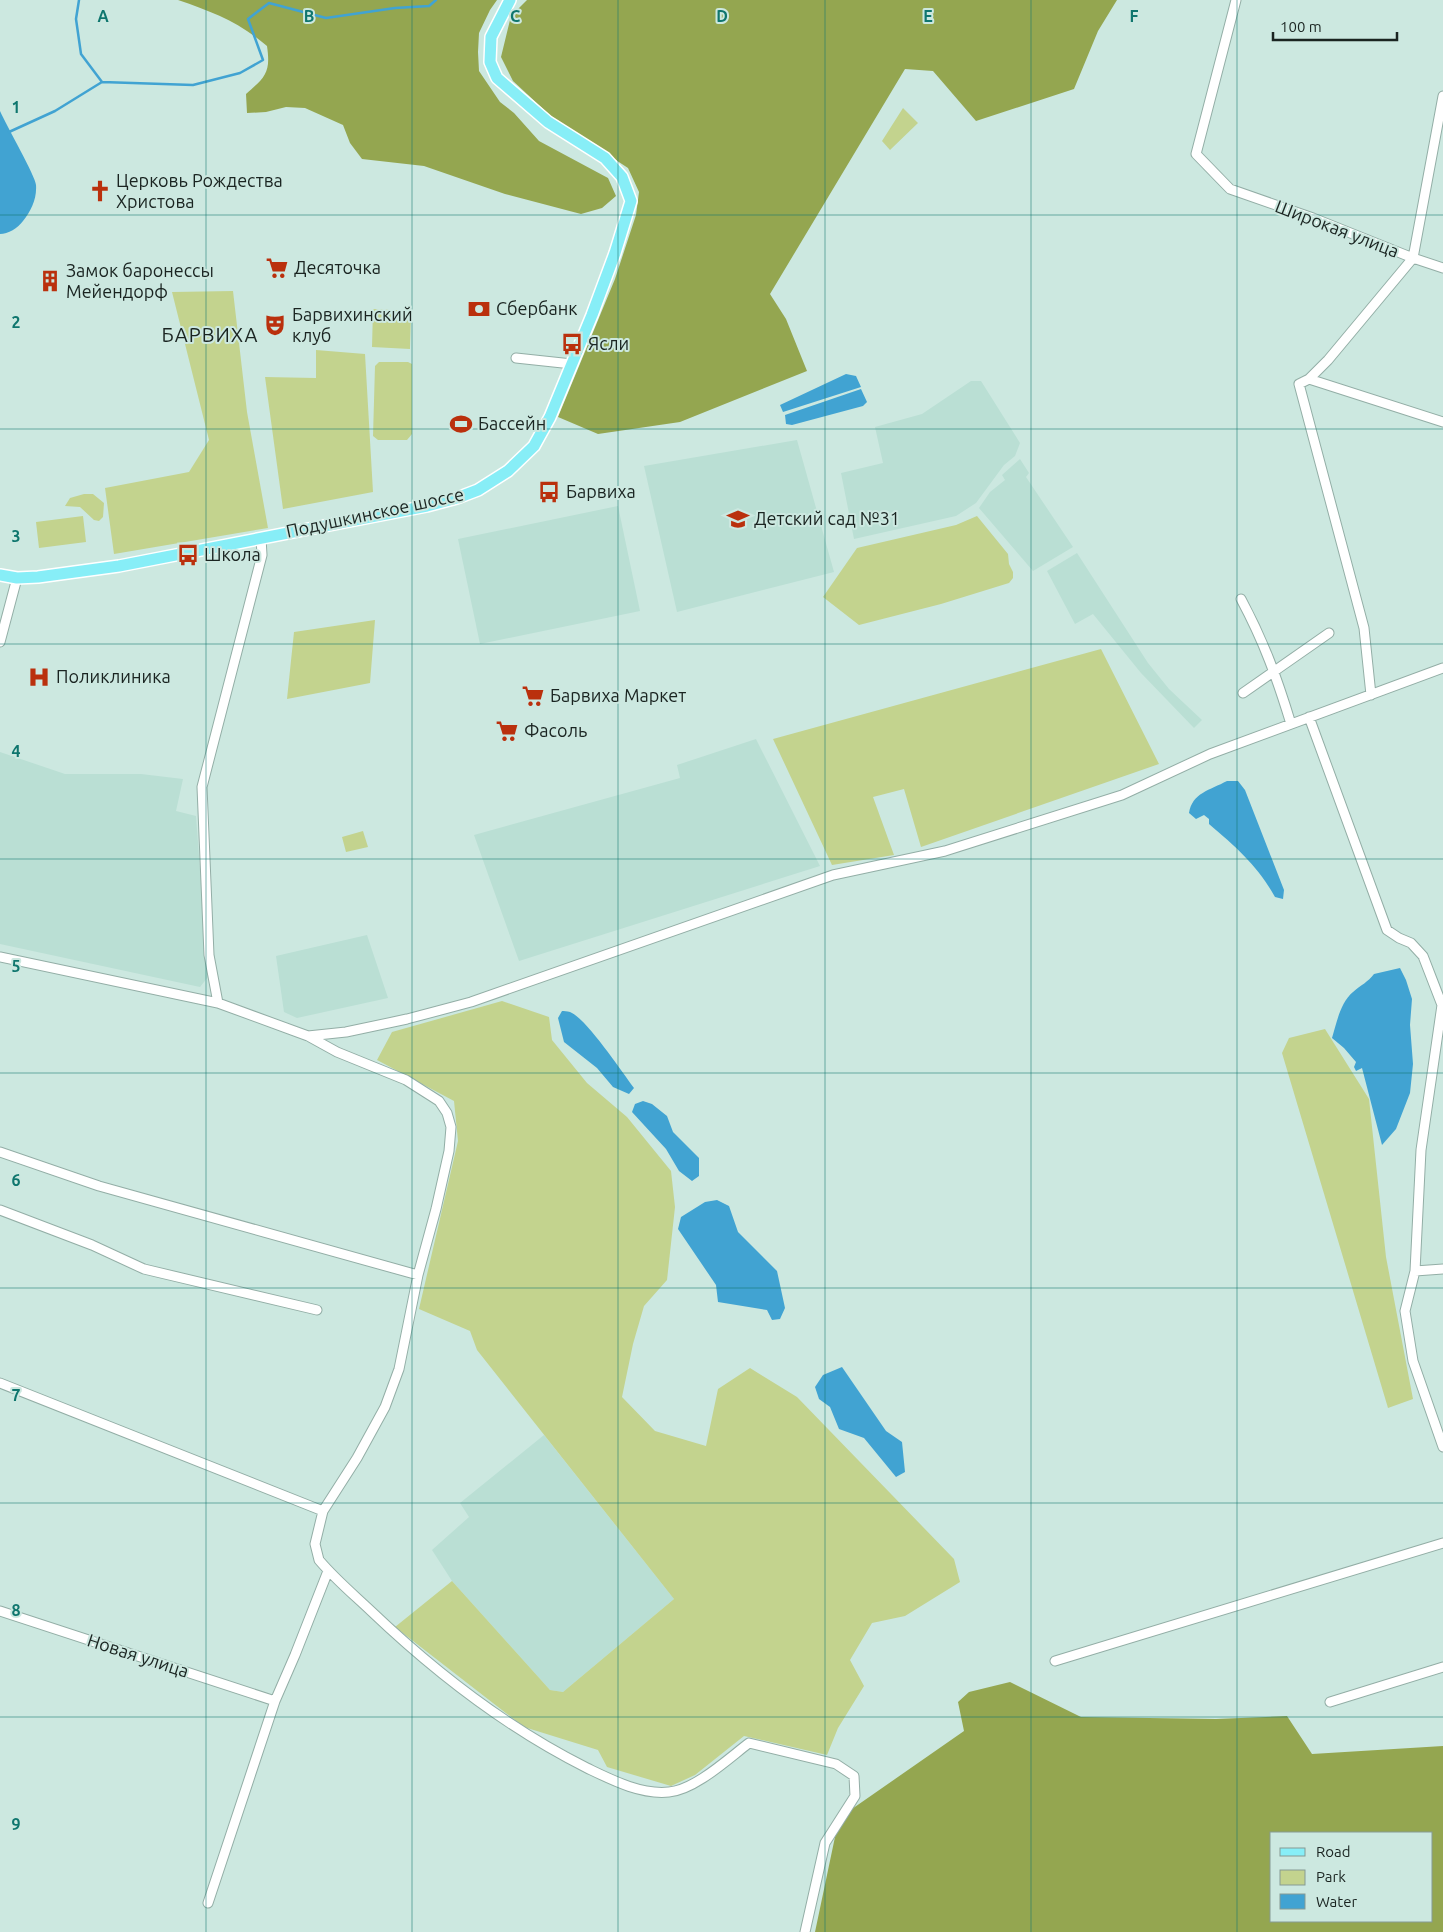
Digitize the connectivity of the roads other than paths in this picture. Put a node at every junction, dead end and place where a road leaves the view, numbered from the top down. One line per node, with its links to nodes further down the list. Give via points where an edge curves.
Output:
1 (510, 0): 7 (main road, Подушкинское шоссе, via 492,36 490,62 496,78 548,122 604,158 622,177 631,201 615,253)
2 (1236, 0): 4 (street, Широкая улица, via 1196,154 1230,189)
3 (1443, 96): 4 (street)
4 (1414, 258): 5 (street, Широкая улица); 8 (street)
5 (1443, 268)
6 (516, 358): 7 (street)
7 (572, 364): 10 (main road, Подушкинское шоссе, via 550,418 534,446 508,471 478,490 427,506)
8 (1309, 379): 9 (street); 19 (street, via 1299,384 1364,628)
9 (1443, 422)
10 (261, 538): 12 (main road, Подушкинское шоссе, via 119,566); 23 (street, via 262,555 202,787 209,955)
11 (0, 575): 12 (main road, Подушкинское шоссе)
12 (17, 578): 15 (street)
13 (1241, 599): 17 (street)
14 (1330, 633): 17 (street)
15 (0, 642)
16 (1443, 668): 19 (street)
17 (1275, 671): 18 (street); 21 (street)
18 (1243, 693)
19 (1371, 695): 20 (street)
20 (1309, 717): 21 (street); 24 (street, via 1386,930 1411,943 1423,956)
21 (1291, 724): 25 (street, via 1210,754 1122,795 945,851 833,875 471,1002 346,1032)
22 (0, 957): 23 (street)
23 (218, 1003): 25 (street)
24 (1443, 1006): 29 (street, via 1421,1150)
25 (308, 1036): 30 (street, via 337,1052 406,1080 439,1101 447,1114 451,1127 449,1151)
26 (0, 1152): 30 (street, via 99,1186)
27 (0, 1210): 31 (street, via 144,1269)
28 (1443, 1269): 29 (street)
29 (1415, 1271): 33 (street, via 1405,1311 1413,1361)
30 (418, 1275): 34 (street, via 394,1388 356,1458)
31 (317, 1310)
32 (0, 1383): 34 (street)
33 (1443, 1447)
34 (322, 1511): 36 (street, via 316,1544 319,1560)
35 (1443, 1543): 38 (street)
36 (328, 1571): 40 (street); 43 (street, via 410,1648 494,1713 562,1755 628,1786 671,1792 699,1781 749,1743 836,1764 854,1776 854,1796 825,1843)
37 (0, 1611): 40 (street, Новая улица)
38 (1055, 1662)
39 (1443, 1667): 41 (street)
40 (275, 1701): 42 (street)
41 (1330, 1702)
42 (208, 1903)
43 (805, 1932)

